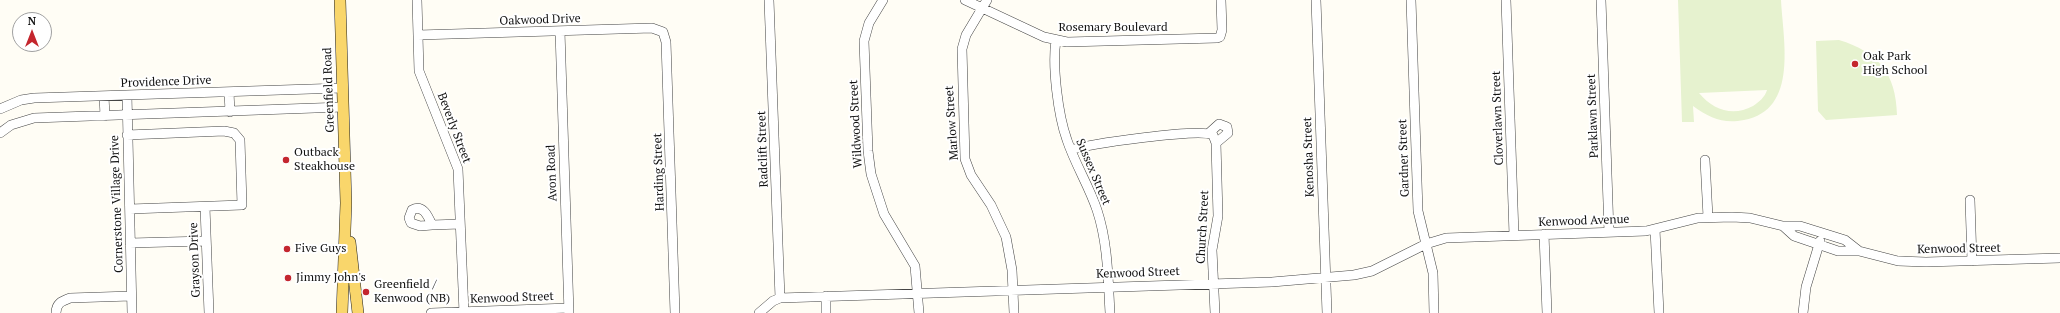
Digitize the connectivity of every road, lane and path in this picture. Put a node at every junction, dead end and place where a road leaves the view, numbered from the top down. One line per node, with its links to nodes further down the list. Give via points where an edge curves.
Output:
1 (340, 0): 16 (main road, Greenfield Road)
2 (417, 0): 14 (street, Beverly Street)
3 (769, 0): 58 (street, Radclift Street)
4 (883, 0): 55 (street, Wildwood Street, via 869,22 864,40 869,158 878,201 915,266)
5 (965, 0): 11 (street, Rosemary Boulevard)
6 (1221, 0): 15 (street, Rosemary Boulevard, via 1222,30 1220,36 1213,39)
7 (1316, 0): 51 (street, Kenosha Street)
8 (1411, 0): 46 (street, Gardner Street, via 1418,198)
9 (1506, 0): 43 (street, Cloverlawn Street)
10 (1601, 0): 40 (street, Parklawn Street)
11 (985, 4): 15 (street, Rosemary Boulevard, via 1044,37); 54 (street, Marlow Street, via 966,35 962,49 965,159 971,175 991,205 1006,237)
12 (560, 31): 13 (street, Oakwood Drive, via 652,28); 14 (street, Oakwood Drive); 59 (street, Avon Road)
13 (663, 32): 67 (street, Harding Street, via 666,42)
14 (418, 35): 36 (street, Beverly Street, via 423,82 457,164)
15 (1056, 40): 29 (street, Sussex Street, via 1059,114)
16 (342, 88): 17 (street, Providence Drive); 20 (main road, Greenfield Road)
17 (229, 92): 18 (street, Providence Drive); 22 (street, Providence Drive)
18 (127, 95): 19 (street, Providence Drive); 23 (street, Cornerstone Village Drive)
19 (104, 96): 21 (street, Providence Drive, via 34,98 21,100); 24 (street, Providence Drive)
20 (343, 107): 22 (street); 32 (main road, Greenfield Road)
21 (0, 109)
22 (230, 112): 23 (street)
23 (128, 115): 24 (street); 27 (street, Cornerstone Village Drive)
24 (105, 116): 25 (street, via 28,119 11,125)
25 (0, 133)
26 (1209, 133): 28 (street, via 1213,135); 28 (street, via 1219,124 1228,127 1227,135); 29 (street, via 1162,135)
27 (127, 135): 33 (street, via 224,131 234,133 240,140 242,205); 34 (street, Cornerstone Village Drive)
28 (1216, 143): 52 (street, Church Street, via 1218,216 1213,242)
29 (1071, 150): 53 (street, Sussex Street, via 1098,211)
30 (1705, 160): 35 (street)
31 (1970, 200): 50 (street)
32 (346, 204): 64 (main road, Greenfield Road); 65 (main road, Greenfield Road)
33 (206, 207): 34 (street); 44 (street, Grayson Drive)
34 (130, 209): 45 (street, Cornerstone Village Drive)
35 (1708, 217): 38 (street, Kenwood Street, via 1750,218); 39 (street, Kenwood Street)
36 (460, 224): 37 (street); 60 (street, Beverly Street)
37 (432, 225)
38 (1783, 226): 41 (street, Kenwood Street, via 1800,226); 47 (street, Kenwood Street, via 1794,236)
39 (1655, 229): 40 (street, Kenwood Avenue); 77 (street)
40 (1608, 232): 42 (street, Kenwood Avenue)
41 (1823, 233): 47 (street); 48 (street, Kenwood Street, via 1845,240)
42 (1544, 234): 43 (street, Kenwood Avenue); 76 (street)
43 (1514, 235): 46 (street, Kenwood Street, via 1452,237)
44 (206, 241): 45 (street); 63 (street, Grayson Drive)
45 (130, 243): 56 (street, Cornerstone Village Drive)
46 (1426, 244): 51 (street, Kenwood Street, via 1372,271); 75 (street, Gardner Street, via 1433,273)
47 (1819, 245): 48 (street, Kenwood Street, via 1838,251); 78 (street, via 1806,287)
48 (1859, 251): 50 (street, Kenwood Street, via 1908,262)
49 (2060, 258): 50 (street, Kenwood Street)
50 (1972, 261)
51 (1326, 278): 52 (street, Kenwood Street); 74 (street, Kenosha Street)
52 (1214, 283): 53 (street, Kenwood Street); 73 (street, Church Street)
53 (1109, 286): 54 (street, Kenwood Street); 72 (street, Sussex Street)
54 (1013, 290): 55 (street, Kenwood Street); 71 (street, Marlow Street)
55 (918, 293): 57 (street, Kenwood Street); 70 (street, Wildwood Street)
56 (131, 296): 61 (street, via 70,298 60,302); 62 (street, Cornerstone Village Drive)
57 (826, 296): 58 (street, Kenwood Street); 69 (street)
58 (780, 298): 68 (street)
59 (569, 311): 60 (street, Kenwood Street)
60 (464, 312): 66 (street, Kenwood Street)
61 (56, 313)
62 (132, 313)
63 (209, 313)
64 (342, 313)
65 (358, 313)
66 (431, 313)
67 (675, 313)
68 (759, 313)
69 (826, 313)
70 (919, 313)
71 (1014, 313)
72 (1110, 313)
73 (1214, 313)
74 (1327, 313)
75 (1434, 313)
76 (1547, 313)
77 (1659, 313)
78 (1803, 313)

